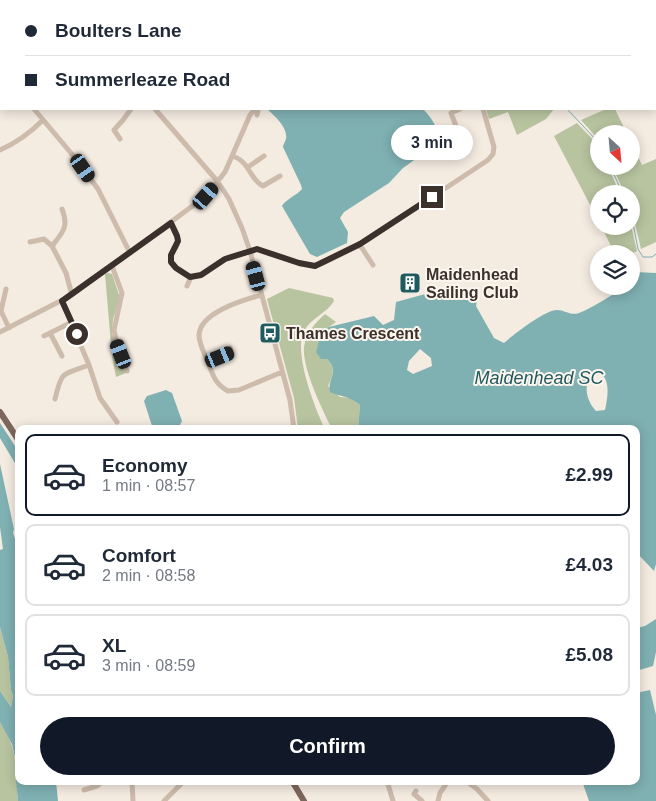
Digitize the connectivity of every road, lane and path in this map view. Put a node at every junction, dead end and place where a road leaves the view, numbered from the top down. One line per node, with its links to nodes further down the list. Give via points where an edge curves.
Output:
1 (35, 110): 9 (street)
2 (130, 110): 11 (street, via 114,130)
3 (157, 110): 17 (street)
4 (255, 110): 13 (street)
5 (257, 110): 8 (street)
6 (458, 110): 10 (street, via 451,114)
7 (483, 110): 21 (street, via 494,151 488,160)
8 (256, 115)
9 (43, 120): 12 (street); 24 (street, via 98,189)
10 (456, 126)
11 (120, 139)
12 (0, 150)
13 (233, 156): 15 (street); 17 (street)
14 (264, 156): 15 (street)
15 (248, 167): 16 (street, via 262,186)
16 (280, 176)
17 (218, 182): 19 (street, via 206,196); 23 (street, via 229,199)
18 (62, 209): 22 (street, via 66,220 64,231)
19 (171, 223): 24 (street); 27 (street, via 178,241 171,262)
20 (30, 242): 22 (street, via 44,239)
21 (360, 244): 23 (street, via 315,266 257,249); 25 (street)
22 (52, 246): 30 (street, via 66,273)
23 (250, 251): 27 (street, via 225,259 201,275); 31 (street)
24 (130, 253): 26 (street)
25 (373, 265)
26 (112, 266): 30 (street); 42 (street, via 122,293 114,330)
27 (190, 277): 28 (street)
28 (187, 286)
29 (6, 289): 34 (street, via 1,311)
30 (72, 295): 32 (street)
31 (262, 295): 40 (street, via 230,306 203,323 199,333 200,344); 43 (street)
32 (62, 301): 33 (street); 34 (street)
33 (72, 322): 36 (street); 41 (street)
34 (9, 328): 35 (street)
35 (0, 332)
36 (50, 333): 37 (street); 39 (street)
37 (44, 336)
38 (232, 350): 40 (street)
39 (62, 356)
40 (208, 362): 43 (street, via 216,382 228,391 239,390)
41 (89, 365): 44 (street, via 64,374); 46 (street, via 100,398)
42 (127, 366)
43 (282, 372): 47 (street)
44 (55, 399)
45 (0, 412): 48 (main road)
46 (117, 422)
47 (293, 425)
48 (15, 435)
49 (98, 785): 56 (street)
50 (132, 785): 58 (street)
51 (180, 785): 59 (street)
52 (294, 785): 60 (main road)
53 (388, 785): 61 (street)
54 (445, 785): 63 (street)
55 (472, 785): 64 (street)
56 (84, 790)
57 (414, 793): 62 (street)
58 (132, 801)
59 (164, 801)
60 (304, 801)
61 (393, 801)
62 (422, 801)
63 (438, 801)
64 (488, 801)

